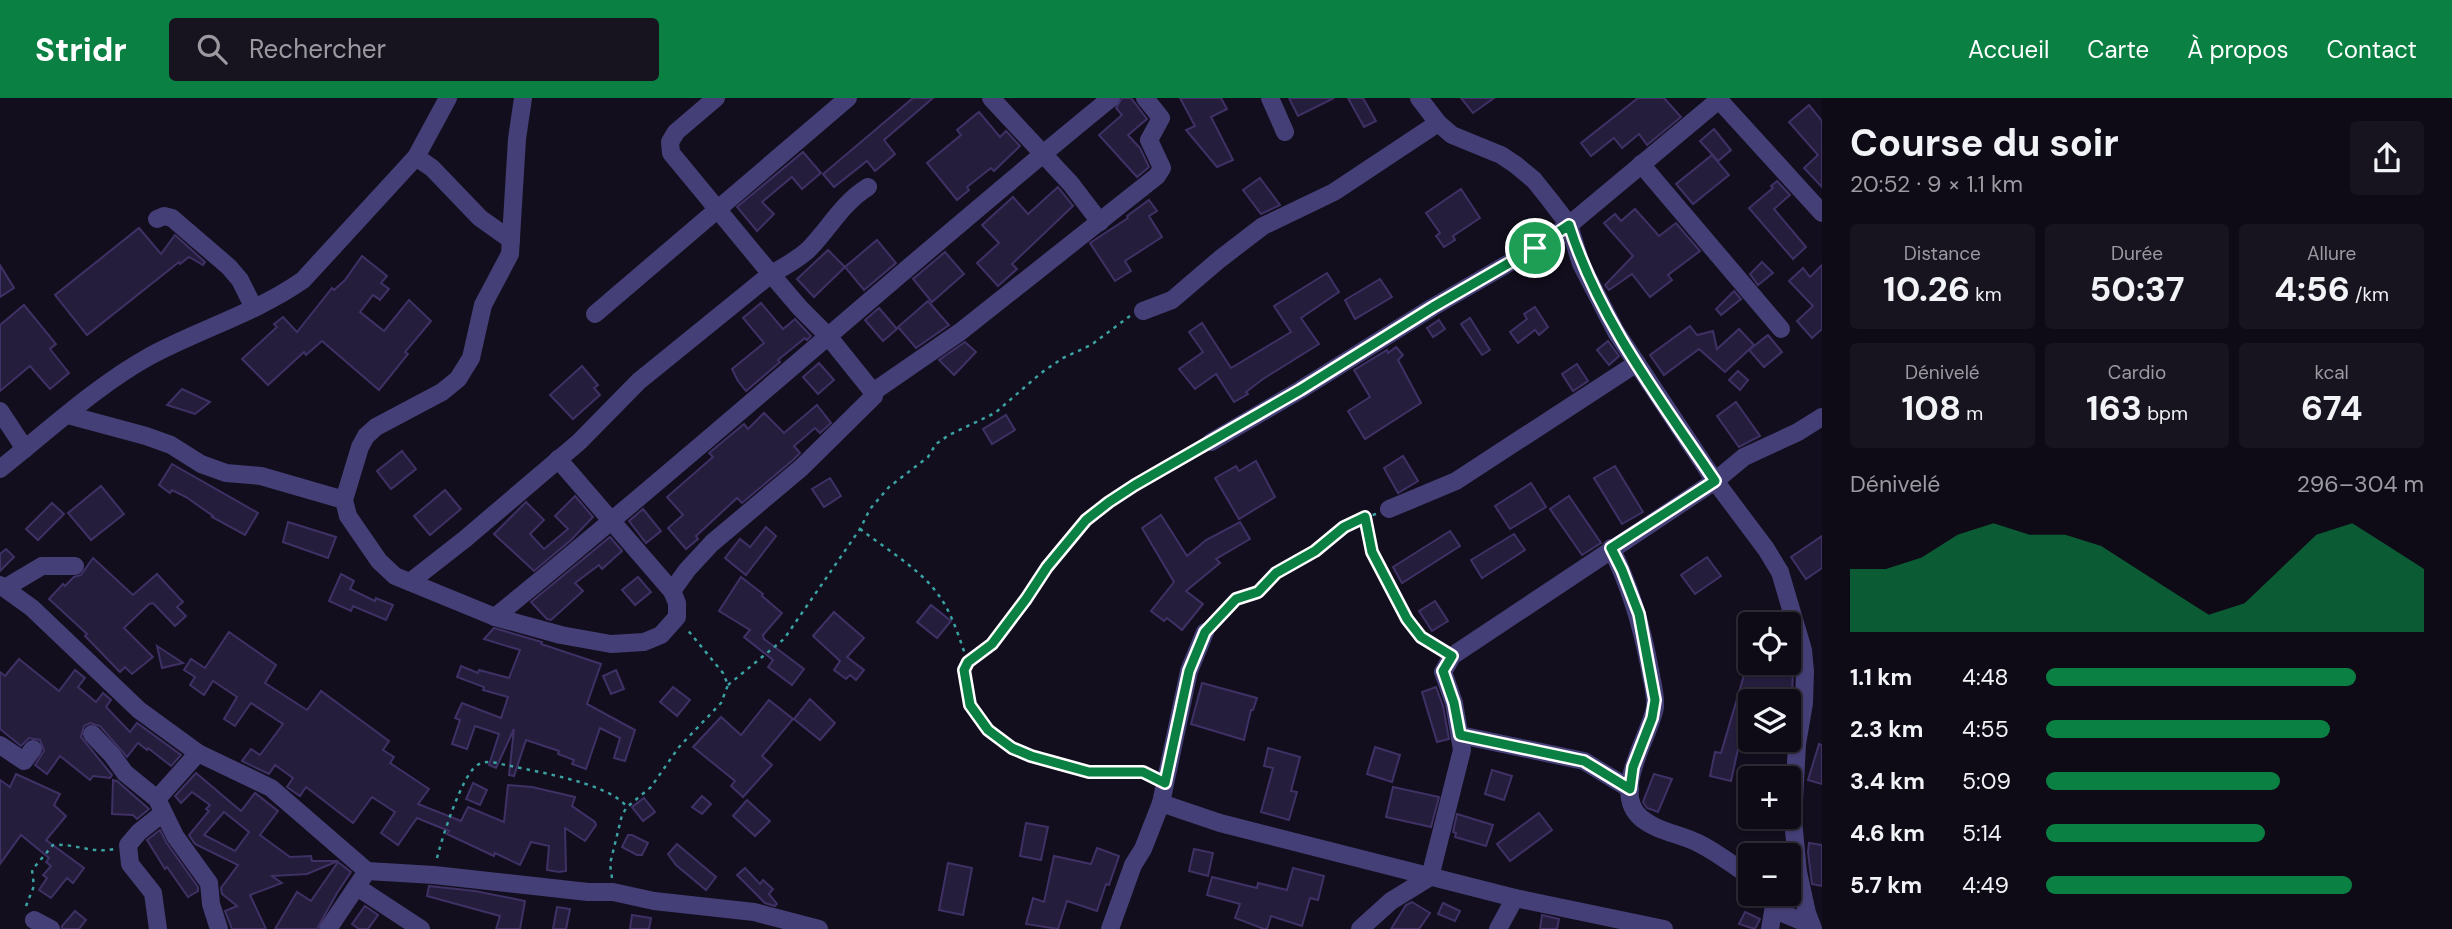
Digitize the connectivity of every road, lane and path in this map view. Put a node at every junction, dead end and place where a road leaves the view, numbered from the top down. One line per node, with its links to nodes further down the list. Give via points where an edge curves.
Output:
1 (448, 98): 14 (street)
2 (523, 98): 22 (street)
3 (716, 98): 17 (street, via 670,142 671,153)
4 (848, 98): 17 (street)
5 (990, 98): 13 (street)
6 (1111, 98): 13 (street)
7 (1145, 98): 20 (street, via 1161,118 1149,140 1161,172)
8 (1269, 98): 12 (street)
9 (1419, 98): 11 (street)
10 (1720, 99): 15 (street); 18 (street)
11 (1438, 123): 21 (street, via 1452,135 1516,164); 25 (street, via 1334,192 1264,226 1172,300)
12 (1285, 132)
13 (1042, 154): 20 (street); 28 (street)
14 (416, 157): 22 (street, via 480,218); 24 (street, via 303,280)
15 (1641, 164): 21 (street); 27 (street)
16 (868, 187): 23 (street, via 853,196 810,248)
17 (719, 210): 23 (street); 26 (street)
18 (1822, 214)
19 (158, 219): 24 (street, via 172,218 229,267)
20 (1100, 222): 30 (street, via 960,332)
21 (1569, 225): 29 (street, via 1581,264); 34 (street)
22 (511, 240): 39 (street, via 505,266 483,305 471,358 458,379 366,436)
23 (771, 274): 28 (street); 36 (street, via 639,381)
24 (254, 308): 32 (street, via 151,355)
25 (1143, 311): 43 (path, via 1041,373 995,413 936,444 928,457 889,487)
26 (594, 314)
27 (1781, 329)
28 (828, 336): 30 (street); 42 (street)
29 (1637, 363): 38 (street); 40 (street, via 1456,481)
30 (873, 392): 48 (street, via 871,401 801,468 712,543)
31 (0, 411): 35 (street)
32 (68, 415): 35 (street); 39 (street, via 171,445 226,474 261,476)
33 (1822, 416): 38 (street, via 1744,457)
34 (1212, 442): 53 (path, via 1086,520 992,644)
35 (25, 449): 37 (street)
36 (558, 459): 42 (street); 46 (street)
37 (0, 469)
38 (1715, 481): 44 (street); 77 (street, via 1780,572 1803,650 1805,686 1793,820 1798,872)
39 (344, 500): 46 (street, via 348,516 379,561)
40 (1389, 509): 41 (path)
41 (1365, 517): 51 (path, via 1276,573 1258,592 1236,599); 52 (path, via 1372,552 1407,619 1421,637)
42 (611, 523): 48 (street); 49 (street)
43 (860, 529): 53 (path, via 941,598 955,622); 54 (path, via 784,639)
44 (1611, 548): 52 (street); 61 (street, via 1639,614 1655,700)
45 (75, 566): 47 (street, via 42,566)
46 (410, 582): 49 (street)
47 (2, 587): 59 (street, via 32,608 139,710)
48 (672, 591): 50 (street)
49 (495, 617): 50 (street, via 611,644 644,642 661,635)
50 (677, 617): 54 (path)
51 (1205, 632): 60 (street, via 1189,671)
52 (1452, 656): 56 (street, via 1443,671)
53 (968, 662): 60 (path, via 964,670 970,705 988,730 1012,748 1089,772 1143,772)
54 (728, 685): 64 (path, via 720,703 679,747 651,788)
55 (92, 734): 63 (street)
56 (1460, 735): 61 (street, via 1584,761); 69 (street, via 1460,765)
57 (0, 746): 58 (street, via 24,761)
58 (33, 749)
59 (198, 753): 63 (street); 67 (street, via 271,788)
60 (1165, 783): 62 (street)
61 (1630, 789): 66 (street, via 1630,800 1641,818 1700,844)
62 (1161, 803): 69 (street); 85 (street)
63 (160, 806): 65 (street); 80 (street, via 209,883)
64 (627, 807): 68 (path, via 603,789 482,762 467,778 442,839); 71 (path, via 610,864)
65 (128, 845): 76 (path, via 85,850 53,845 32,870 34,886 23,913); 79 (street, via 130,864 153,893)
66 (1738, 868)
67 (367, 871): 68 (street); 70 (street)
68 (434, 875): 71 (street)
69 (1430, 877): 72 (street); 86 (street, via 1391,901)
70 (357, 887): 81 (street); 82 (street)
71 (613, 892): 75 (street)
72 (1515, 898): 87 (street); 88 (street)
73 (1769, 906): 89 (street)
74 (1776, 906): 77 (street)
75 (736, 911): 83 (street); 84 (street)
76 (34, 920): 78 (street)
77 (1812, 927)
78 (51, 929)
79 (158, 929)
80 (219, 929)
81 (328, 929)
82 (421, 929)
83 (728, 929)
84 (819, 929)
85 (1110, 929)
86 (1360, 929)
87 (1498, 929)
88 (1664, 929)
89 (1770, 929)

